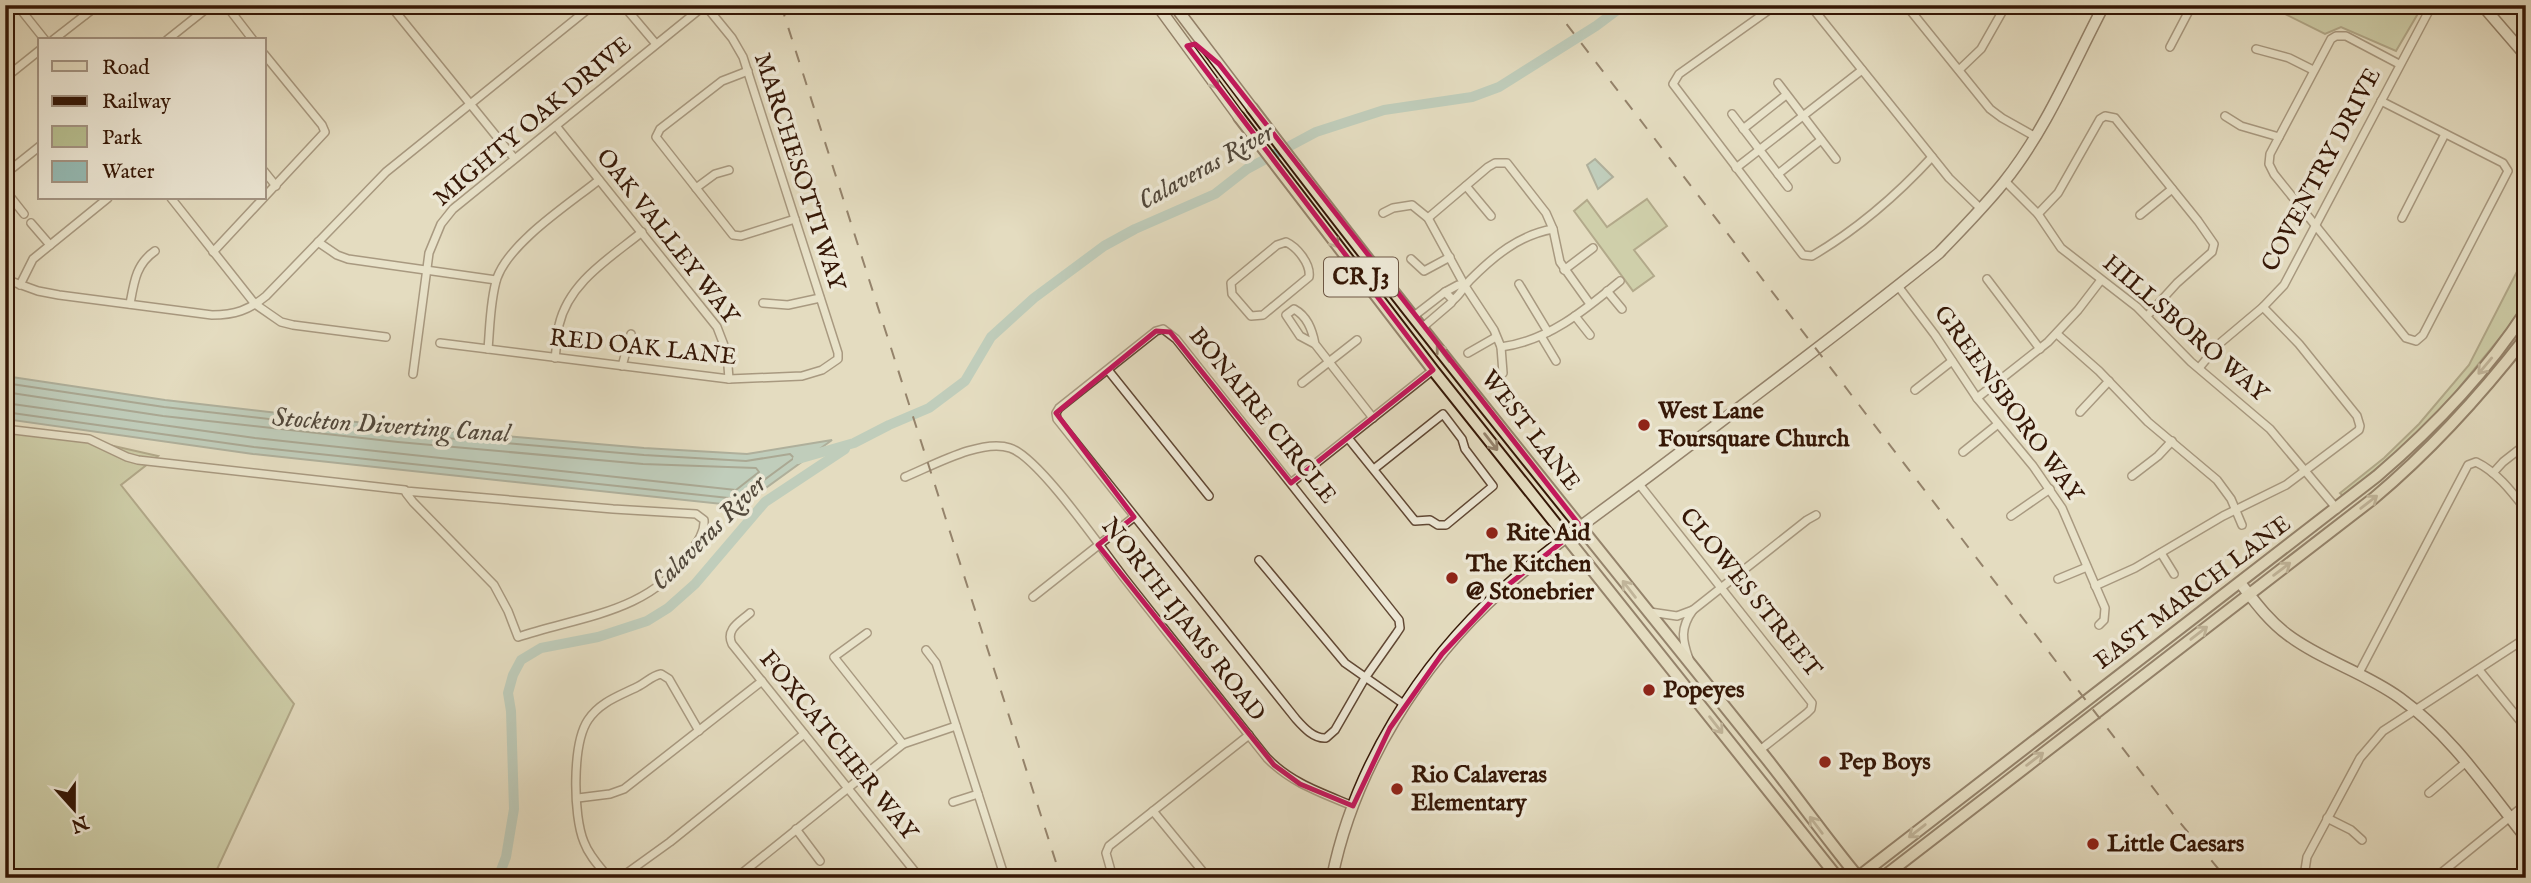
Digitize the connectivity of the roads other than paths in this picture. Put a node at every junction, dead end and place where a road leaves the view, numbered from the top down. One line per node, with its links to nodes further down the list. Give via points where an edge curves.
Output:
1 (18, 5): 23 (street)
2 (76, 5): 21 (street)
3 (98, 5): 21 (street)
4 (211, 5): 25 (street)
5 (226, 5): 26 (street)
6 (390, 5): 44 (street)
7 (593, 5): 44 (street)
8 (623, 5): 27 (street)
9 (705, 5): 27 (street, MIGHTY OAK DRIVE); 39 (street, MARCHESOTTI WAY, via 738,47)
10 (1157, 5): 28 (street, WEST LANE / CR J3)
11 (1163, 5): 22 (street, via 1176,22)
12 (1174, 5): 22 (street, WEST LANE / CR J3)
13 (1776, 5): 61 (street, via 1673,82)
14 (1810, 5): 36 (street)
15 (1906, 5): 37 (street)
16 (2006, 5): 37 (street, via 1981,49)
17 (2104, 5): 53 (street)
18 (2192, 5): 29 (street)
19 (2432, 5): 35 (street, COVENTRY DRIVE)
20 (2482, 5): 33 (street)
21 (85, 15): 24 (street)
22 (1187, 22): 34 (street, WEST LANE / CR J3)
23 (43, 38)
24 (56, 38)
25 (170, 38)
26 (251, 38)
27 (656, 44): 50 (street, MIGHTY OAK DRIVE)
28 (1187, 46): 34 (street, via 1195,44); 48 (street, WEST LANE / CR J3, one-way to 48)
29 (2170, 47)
30 (2256, 50): 38 (street)
31 (38, 52): 40 (street)
32 (266, 56): 68 (street, via 325,132)
33 (2526, 56)
34 (1219, 64): 45 (street, WEST LANE / CR J3)
35 (2399, 64): 38 (street, via 2346,36 2336,36); 43 (street, COVENTRY DRIVE)
36 (1861, 70): 49 (street); 58 (street)
37 (1959, 70): 53 (street, via 1990,108)
38 (2314, 70): 54 (street)
39 (748, 71): 71 (street, via 722,81 657,133 657,142); 86 (street, MARCHESOTTI WAY)
40 (5, 78)
41 (1778, 83): 42 (street)
42 (1786, 95): 49 (street); 51 (street)
43 (2381, 101): 52 (street); 88 (street, COVENTRY DRIVE)
44 (470, 104): 59 (street); 91 (street, via 386,172)
45 (1252, 108): 124 (main road, WEST LANE / CR J3)
46 (1732, 114): 51 (street)
47 (2225, 116): 54 (street, via 2241,126)
48 (1239, 117): 150 (main road, WEST LANE / CR J3, one-way to 150)
49 (1802, 117): 55 (street); 57 (street)
50 (556, 126): 59 (street, MIGHTY OAK DRIVE); 66 (street, OAK VALLEY WAY)
51 (1743, 129): 57 (street)
52 (2445, 134): 85 (street); 88 (street, via 2503,163 2508,171 2423,335 2414,341 2406,338)
53 (2034, 136): 67 (street)
54 (2279, 136): 88 (street, via 2269,164)
55 (1821, 140): 60 (street); 65 (street)
56 (38, 148): 63 (street)
57 (1760, 150): 61 (street); 65 (street)
58 (1933, 157): 61 (street, via 1863,224 1807,257); 78 (street)
59 (514, 158): 98 (street, MIGHTY OAK DRIVE, via 441,224)
60 (1836, 159)
61 (1736, 169)
62 (729, 170): 71 (street)
63 (5, 174)
64 (266, 174): 68 (street)
65 (1778, 174): 70 (street)
66 (599, 180): 90 (street, OAK VALLEY WAY); 103 (street, via 516,247)
67 (2005, 181): 78 (street); 81 (street, HILLSBORO WAY)
68 (276, 186): 74 (street)
69 (1466, 186): 83 (street); 84 (street); 89 (street, via 1488,167 1502,162 1511,167)
70 (1788, 187)
71 (696, 188): 86 (street, via 737,236)
72 (2172, 189): 81 (street, via 2115,118 2105,116 2058,193); 82 (street); 126 (street, via 2214,248)
73 (5, 190): 80 (street)
74 (266, 196)
75 (106, 200): 92 (street)
76 (173, 200): 95 (street)
77 (263, 200): 95 (street)
78 (1981, 209): 108 (street)
79 (1383, 213): 84 (street, via 1412,205)
80 (23, 214)
81 (2038, 214): 102 (street, HILLSBORO WAY, via 2061,247)
82 (2140, 215)
83 (1491, 216)
84 (1429, 218): 96 (street)
85 (2402, 218)
86 (795, 219): 112 (street, MARCHESOTTI WAY)
87 (31, 223): 92 (street)
88 (2315, 226): 119 (street, COVENTRY DRIVE, via 2288,277)
89 (1553, 229): 99 (street); 107 (street, via 1511,245)
90 (642, 232): 142 (street, via 577,287 559,325); 153 (street, OAK VALLEY WAY, via 718,327)
91 (318, 242): 98 (street, via 348,259); 116 (street)
92 (50, 245): 106 (street, via 33,259)
93 (1594, 248): 99 (street)
94 (155, 251): 115 (street, via 136,272)
95 (213, 252): 116 (street)
96 (1450, 257): 97 (street, via 1424,271); 107 (street)
97 (1411, 259)
98 (425, 270): 103 (street); 152 (street, MIGHTY OAK DRIVE)
99 (1564, 270): 117 (street)
100 (5, 279): 106 (street)
101 (1987, 279): 140 (street)
102 (2102, 280): 126 (street, HILLSBORO WAY); 130 (street)
103 (496, 281): 139 (street)
104 (1620, 281): 109 (street)
105 (1519, 284): 129 (street)
106 (19, 285): 115 (street)
107 (1465, 286): 110 (street); 113 (street); 133 (street)
108 (1898, 286): 146 (street, GREENSBORO WAY); 172 (street)
109 (1608, 291): 117 (street); 121 (street)
110 (1445, 292): 113 (street); 124 (street)
111 (1286, 296): 118 (street); 118 (street, via 1311,273 1286,242 1244,271 1230,287 1251,316 1260,316); 120 (street)
112 (820, 298): 114 (street, via 788,305); 143 (street, MARCHESOTTI WAY)
113 (1453, 300): 127 (street)
114 (763, 303)
115 (130, 304): 116 (street, via 212,315 234,314)
116 (255, 304): 132 (street, via 281,322)
117 (1590, 304): 125 (street)
118 (1273, 306): 123 (street)
119 (2263, 307): 148 (street, COVENTRY DRIVE, via 2230,333); 167 (street, via 2307,354 2357,416 2360,426)
120 (1293, 309): 123 (street); 137 (street, via 1310,326)
121 (1622, 309)
122 (2526, 312): 176 (main road, EAST MARCH LANE, one-way to 176, via 2435,424)
123 (1286, 315): 137 (street, via 1300,335)
124 (1414, 316): 127 (main road, WEST LANE / CR J3)
125 (1575, 316): 129 (street); 131 (street)
126 (2147, 316): 148 (street, HILLSBORO WAY)
127 (1423, 327): 183 (main road, WEST LANE / CR J3, one-way to 127)
128 (631, 334): 147 (street)
129 (1545, 334): 138 (street); 145 (street)
130 (2057, 334): 140 (street); 154 (street)
131 (1590, 335)
132 (386, 337)
133 (1496, 337): 138 (street); 141 (street)
134 (2526, 337): 194 (main road, EAST MARCH LANE, one-way to 134, via 2413,465)
135 (1357, 340): 144 (street)
136 (440, 343): 139 (street, RED OAK LANE)
137 (1315, 344): 144 (street)
138 (1501, 347): 151 (street)
139 (488, 349): 142 (street, RED OAK LANE)
140 (2040, 349): 157 (street)
141 (1468, 353)
142 (555, 358): 147 (street, RED OAK LANE)
143 (838, 359): 153 (street, RED OAK LANE, via 802,376)
144 (1329, 361): 155 (street); 159 (street)
145 (1556, 361)
146 (1952, 362): 156 (street); 157 (street, GREENSBORO WAY)
147 (622, 366): 153 (street, RED OAK LANE)
148 (2199, 368): 167 (street, HILLSBORO WAY, via 2270,429)
149 (1108, 370): 171 (street, BONAIRE CIRCLE, via 1156,331 1170,332); 175 (street); 181 (street, BONAIRE CIRCLE, via 1059,408 1057,419)
150 (1433, 370): 159 (street); 184 (main road, WEST LANE / CR J3, one-way to 184)
151 (1503, 373)
152 (412, 374)
153 (729, 379)
154 (2109, 381): 158 (street); 163 (street)
155 (1302, 383)
156 (1915, 390)
157 (1977, 398): 160 (street, GREENSBORO WAY)
158 (2080, 412)
159 (1373, 418): 162 (street)
160 (1997, 424): 165 (street); 173 (street, GREENSBORO WAY)
161 (5, 429): 174 (street, via 89,439 138,460)
162 (1348, 438): 166 (street); 171 (street)
163 (2172, 441): 169 (street); 177 (street, via 2217,480)
164 (2526, 444): 168 (street)
165 (1963, 453)
166 (1374, 469): 166 (street, via 1415,520 1442,526 1493,486 1443,414)
167 (2306, 471): 176 (street, HILLSBORO WAY); 177 (street)
168 (2493, 473): 178 (street); 205 (street, via 2477,463 2466,468)
169 (2132, 476)
170 (905, 477): 185 (street, NORTH IJAMS ROAD, via 981,447 1014,449 1028,457)
171 (1291, 483): 206 (street, BONAIRE CIRCLE, via 1399,620 1399,628)
172 (1639, 484): 183 (street); 193 (street, CLOWES STREET)
173 (2050, 489): 180 (street); 188 (street, GREENSBORO WAY)
174 (405, 491): 174 (street, via 494,586 518,637 621,607 656,590 681,566 703,531 704,520 696,514)
175 (1209, 496)
176 (2337, 509): 191 (main road, EAST MARCH LANE)
177 (2236, 510): 182 (street); 186 (street)
178 (2526, 510)
179 (1816, 515): 193 (street)
180 (2011, 516)
181 (1134, 517): 185 (street); 206 (street, BONAIRE CIRCLE, via 1296,719 1313,734 1320,738 1332,735)
182 (2242, 526)
183 (1581, 527): 184 (street); 197 (main road, WEST LANE / CR J3, one-way to 183)
184 (1567, 537): 208 (street, via 1484,608 1442,654); 241 (main road, WEST LANE / CR J3, one-way to 241)
185 (1098, 545): 195 (street); 214 (street, NORTH IJAMS ROAD)
186 (2161, 553): 189 (street); 192 (street)
187 (1259, 559): 206 (street, via 1333,650)
188 (2087, 567): 190 (street); 192 (street, GREENSBORO WAY)
189 (2175, 574)
190 (2058, 579)
191 (2241, 584): 194 (street); 234 (main road, EAST MARCH LANE, one-way to 234)
192 (2095, 586): 199 (street, GREENSBORO WAY, via 2106,614)
193 (1721, 587): 196 (street); 216 (street, CLOWES STREET, via 1812,703 1807,713)
194 (2249, 594): 205 (street, via 2289,636); 242 (main road, EAST MARCH LANE, one-way to 194)
195 (1033, 597)
196 (1693, 610): 197 (street, via 1678,616); 203 (street, via 1682,630)
197 (1647, 611): 203 (main road, WEST LANE / CR J3)
198 (750, 613): 207 (street, FOXCATCHER WAY, via 729,637)
199 (2099, 625)
200 (867, 633): 215 (street, via 834,657)
201 (2526, 638): 204 (street)
202 (926, 650): 210 (street, via 936,663)
203 (1693, 669): 216 (main road, WEST LANE / CR J3)
204 (2479, 670): 209 (street); 211 (street)
205 (2359, 673): 209 (street)
206 (1365, 678): 208 (street)
207 (762, 681): 212 (street); 213 (street, FOXCATCHER WAY)
208 (1405, 705): 224 (street)
209 (2415, 710): 217 (street); 227 (street, via 2369,745)
210 (957, 726): 215 (street); 220 (street)
211 (2526, 728)
212 (699, 731): 221 (street, via 624,789); 221 (street, via 669,679 661,674 605,703 580,736)
213 (804, 734): 218 (street, FOXCATCHER WAY); 236 (street)
214 (1249, 735): 224 (street, NORTH IJAMS ROAD, via 1291,779); 225 (street)
215 (903, 744): 218 (street)
216 (1760, 750): 234 (main road, WEST LANE / CR J3, one-way to 216)
217 (2465, 763): 219 (street); 226 (street)
218 (848, 787): 228 (street); 233 (street, FOXCATCHER WAY)
219 (2429, 793)
220 (978, 794): 222 (street); 237 (street)
221 (578, 798): 235 (street, via 584,842)
222 (953, 802)
223 (2526, 804): 226 (street)
224 (1353, 806): 240 (street)
225 (1153, 811): 238 (street, via 1106,850); 239 (street)
226 (2509, 817): 229 (street); 244 (street)
227 (2328, 818): 230 (street); 243 (street, via 2305,863)
228 (796, 830): 231 (street); 232 (street)
229 (2526, 838)
230 (2362, 840)
231 (820, 861)
232 (740, 877)
233 (917, 877)
234 (1858, 877)
235 (609, 878)
236 (620, 878)
237 (1005, 878)
238 (1114, 878)
239 (1208, 878)
240 (1332, 878)
241 (1838, 878)
242 (1882, 878)
243 (2311, 878)
244 (2435, 878)

